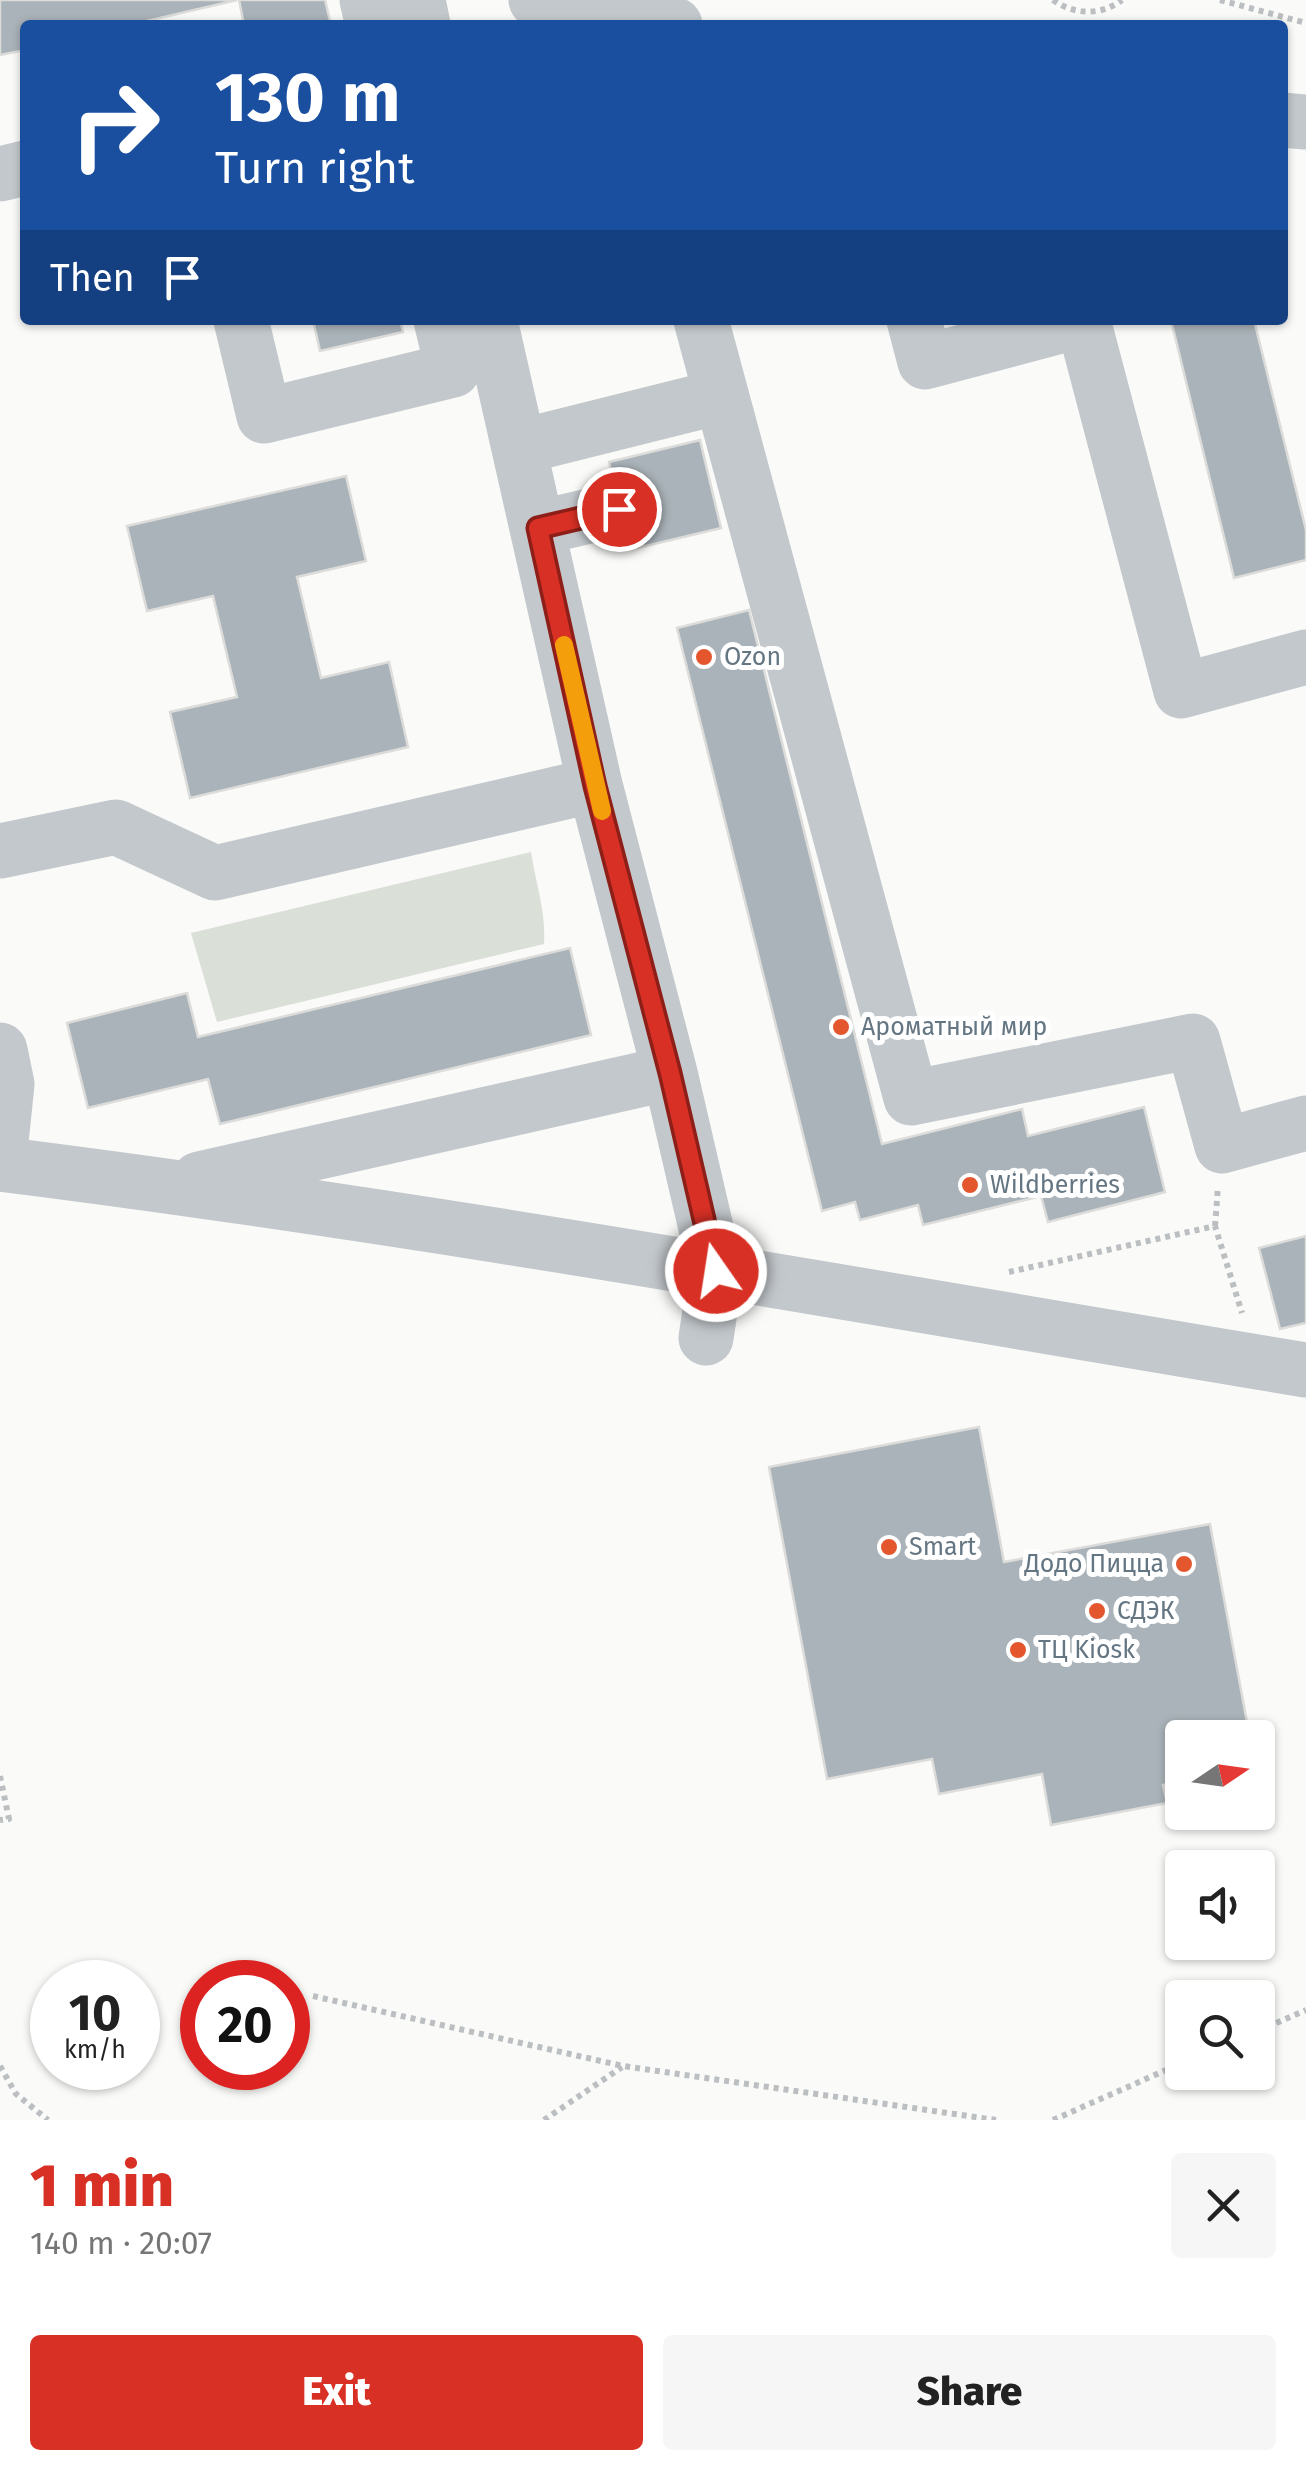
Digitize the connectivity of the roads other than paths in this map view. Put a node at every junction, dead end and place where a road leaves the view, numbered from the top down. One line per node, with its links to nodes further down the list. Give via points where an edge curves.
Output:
1 (536, 0): 2 (lane)
2 (646, 20)
3 (242, 325): 4 (lane, via 264,416 453,370)
4 (442, 325)
5 (491, 325): 11 (lane)
6 (701, 325): 10 (lane)
7 (915, 325): 8 (lane, via 925,362)
8 (1064, 325)
9 (1084, 325): 14 (lane, via 1181,691)
10 (719, 397): 11 (lane); 19 (lane, via 912,1098 1193,1041 1222,1146)
11 (519, 447): 13 (lane)
12 (619, 509): 13 (lane)
13 (538, 528): 15 (lane)
14 (1306, 658)
15 (595, 786): 16 (lane, via 216,873 116,827); 18 (lane)
16 (0, 851)
17 (0, 1050): 20 (lane, via 7,1084)
18 (670, 1073): 22 (lane); 23 (lane)
19 (1306, 1123)
20 (0, 1152)
21 (0, 1164): 22 (lane)
22 (171, 1185): 23 (lane)
23 (716, 1271): 24 (lane); 25 (lane)
24 (706, 1338)
25 (1281, 1366)

